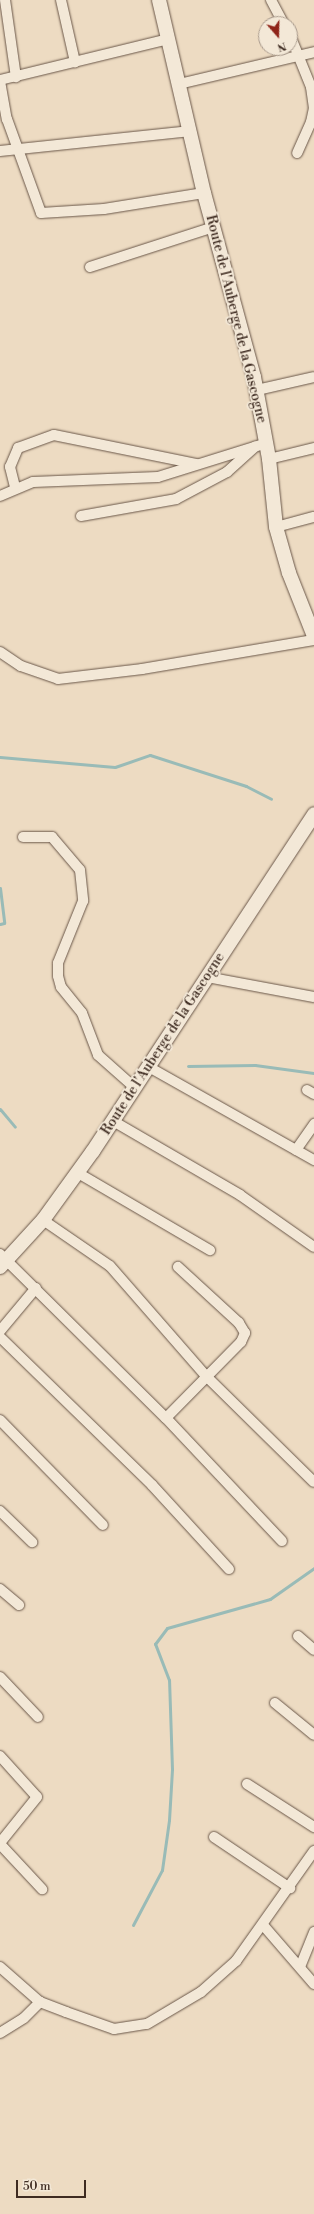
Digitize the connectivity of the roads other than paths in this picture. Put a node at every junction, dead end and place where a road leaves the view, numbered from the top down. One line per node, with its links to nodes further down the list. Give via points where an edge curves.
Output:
1 (5, 0): 11 (street)
2 (61, 0): 10 (street)
3 (159, 0): 6 (street, Route de l'Auberge de la Gascogne)
4 (271, 0): 5 (street)
5 (280, 16)
6 (168, 40): 10 (street); 13 (street, Route de l'Auberge de la Gascogne)
7 (298, 50): 9 (street)
8 (314, 52): 9 (street)
9 (301, 55): 13 (street); 17 (street, via 312,87 314,108)
10 (75, 62): 11 (street)
11 (16, 77): 12 (street)
12 (0, 81): 15 (street)
13 (179, 84): 14 (street, Route de l'Auberge de la Gascogne)
14 (191, 131): 15 (street); 18 (street, Route de l'Auberge de la Gascogne)
15 (18, 148): 16 (street); 18 (street, via 41,213 104,209)
16 (0, 151)
17 (297, 153)
18 (204, 193): 19 (street, Route de l'Auberge de la Gascogne)
19 (214, 227): 20 (street); 22 (street, Route de l'Auberge de la Gascogne)
20 (90, 267)
21 (314, 377): 22 (street)
22 (256, 390): 23 (street, Route de l'Auberge de la Gascogne)
23 (261, 445): 25 (street, Route de l'Auberge de la Gascogne); 26 (street); 29 (street, via 227,472 176,499)
24 (314, 448): 25 (street)
25 (270, 459): 31 (street, Route de l'Auberge de la Gascogne)
26 (199, 464): 27 (street, via 142,480 33,482); 27 (street, via 54,435 18,448 10,467)
27 (15, 487): 28 (street)
28 (0, 496)
29 (81, 516)
30 (314, 517): 31 (street)
31 (276, 527): 32 (street, Route de l'Auberge de la Gascogne, via 289,573)
32 (314, 636)
33 (314, 640): 34 (street, via 142,669 58,679 21,666)
34 (0, 652)
35 (314, 814): 37 (street, Route de l'Auberge de la Gascogne)
36 (23, 837): 40 (street, via 52,837 80,870 83,901 58,963 58,976 61,987 82,1013 98,1055)
37 (207, 976): 38 (street); 39 (street, Route de l'Auberge de la Gascogne)
38 (314, 996)
39 (147, 1066): 40 (street, Route de l'Auberge de la Gascogne); 43 (street)
40 (134, 1087): 41 (street, Route de l'Auberge de la Gascogne)
41 (113, 1121): 45 (street, Route de l'Auberge de la Gascogne); 47 (street, via 240,1195)
42 (314, 1124): 43 (street)
43 (296, 1150): 44 (street)
44 (314, 1160)
45 (78, 1174): 46 (street, Route de l'Auberge de la Gascogne); 48 (street)
46 (43, 1220): 49 (street, Route de l'Auberge de la Gascogne); 54 (street, via 110,1266)
47 (314, 1247)
48 (210, 1250)
49 (2, 1260): 51 (street)
50 (178, 1267): 54 (street, via 240,1323 245,1333 241,1342)
51 (36, 1288): 52 (street); 55 (street)
52 (0, 1331)
53 (0, 1337): 62 (street, via 152,1485)
54 (206, 1376): 55 (street); 57 (street)
55 (166, 1418): 60 (street)
56 (0, 1420): 59 (street)
57 (314, 1482)
58 (0, 1511): 61 (street)
59 (103, 1526)
60 (282, 1540)
61 (32, 1542)
62 (229, 1569)
63 (0, 1589): 64 (street)
64 (19, 1605)
65 (298, 1636): 66 (street)
66 (314, 1650)
67 (0, 1677): 69 (street)
68 (275, 1703): 70 (street)
69 (38, 1717)
70 (314, 1735)
71 (0, 1756): 75 (street, via 38,1797)
72 (246, 1784): 73 (street)
73 (314, 1827)
74 (214, 1838): 77 (street)
75 (0, 1844): 78 (street)
76 (314, 1851): 77 (street)
77 (290, 1888): 79 (street)
78 (42, 1889)
79 (264, 1925): 82 (street); 84 (street, via 216,1981 176,2009 147,2024 114,2029)
80 (314, 1932): 82 (street)
81 (0, 1967): 84 (street)
82 (300, 1968): 83 (street)
83 (314, 1984)
84 (40, 2002): 85 (street, via 24,2018)
85 (0, 2033)

